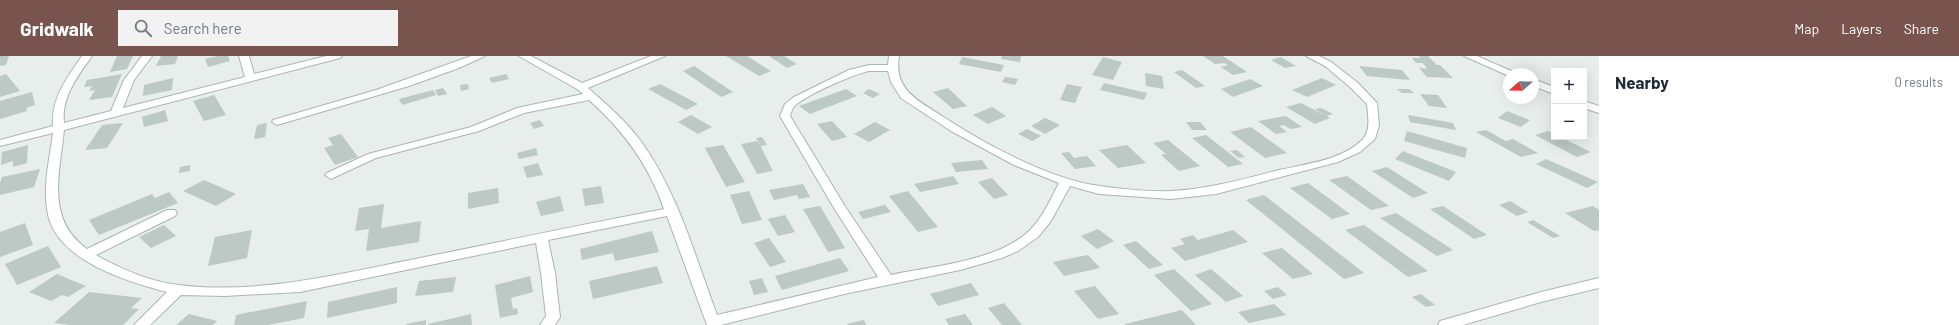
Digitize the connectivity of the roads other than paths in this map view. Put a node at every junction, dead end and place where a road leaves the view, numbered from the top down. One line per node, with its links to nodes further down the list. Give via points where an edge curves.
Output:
1 (87, 56): 22 (street, via 60,100 57,116)
2 (147, 56): 20 (street, via 129,80)
3 (244, 56): 13 (street)
4 (337, 56): 13 (street)
5 (477, 56): 21 (street, via 370,96)
6 (524, 56): 15 (street)
7 (660, 56): 15 (street)
8 (894, 56): 11 (street)
9 (1312, 56): 25 (street, via 1328,64 1372,104 1374,125 1369,139 1356,150 1334,160 1216,190 1171,195 1130,194)
10 (1469, 56): 12 (street)
11 (892, 68): 25 (street, via 896,82 905,96 925,110 1018,164); 30 (street, via 870,68 852,72 798,99 789,106 785,116)
12 (1503, 70)
13 (250, 78): 20 (street)
14 (1539, 85): 16 (street)
15 (581, 87): 17 (street)
16 (1551, 90)
17 (591, 96): 24 (street, via 522,110 475,129 372,156); 26 (street, via 635,141 661,183)
18 (1587, 105): 19 (street)
19 (1599, 110)
20 (115, 114): 22 (street)
21 (277, 122)
22 (59, 128): 23 (street); 29 (street, via 53,210 61,230)
23 (0, 143)
24 (331, 175)
25 (1066, 182): 30 (street, via 1045,223 1028,239 1008,251 956,266)
26 (671, 211): 28 (street); 33 (street)
27 (171, 213): 29 (street)
28 (541, 237): 32 (street, via 300,286 252,291); 35 (street, via 553,317)
29 (86, 255): 32 (street, via 134,278)
30 (887, 280): 33 (street)
31 (1599, 283): 36 (street, via 1562,290)
32 (178, 290): 34 (street)
33 (713, 323)
34 (141, 325)
35 (547, 325)
36 (1445, 325)

